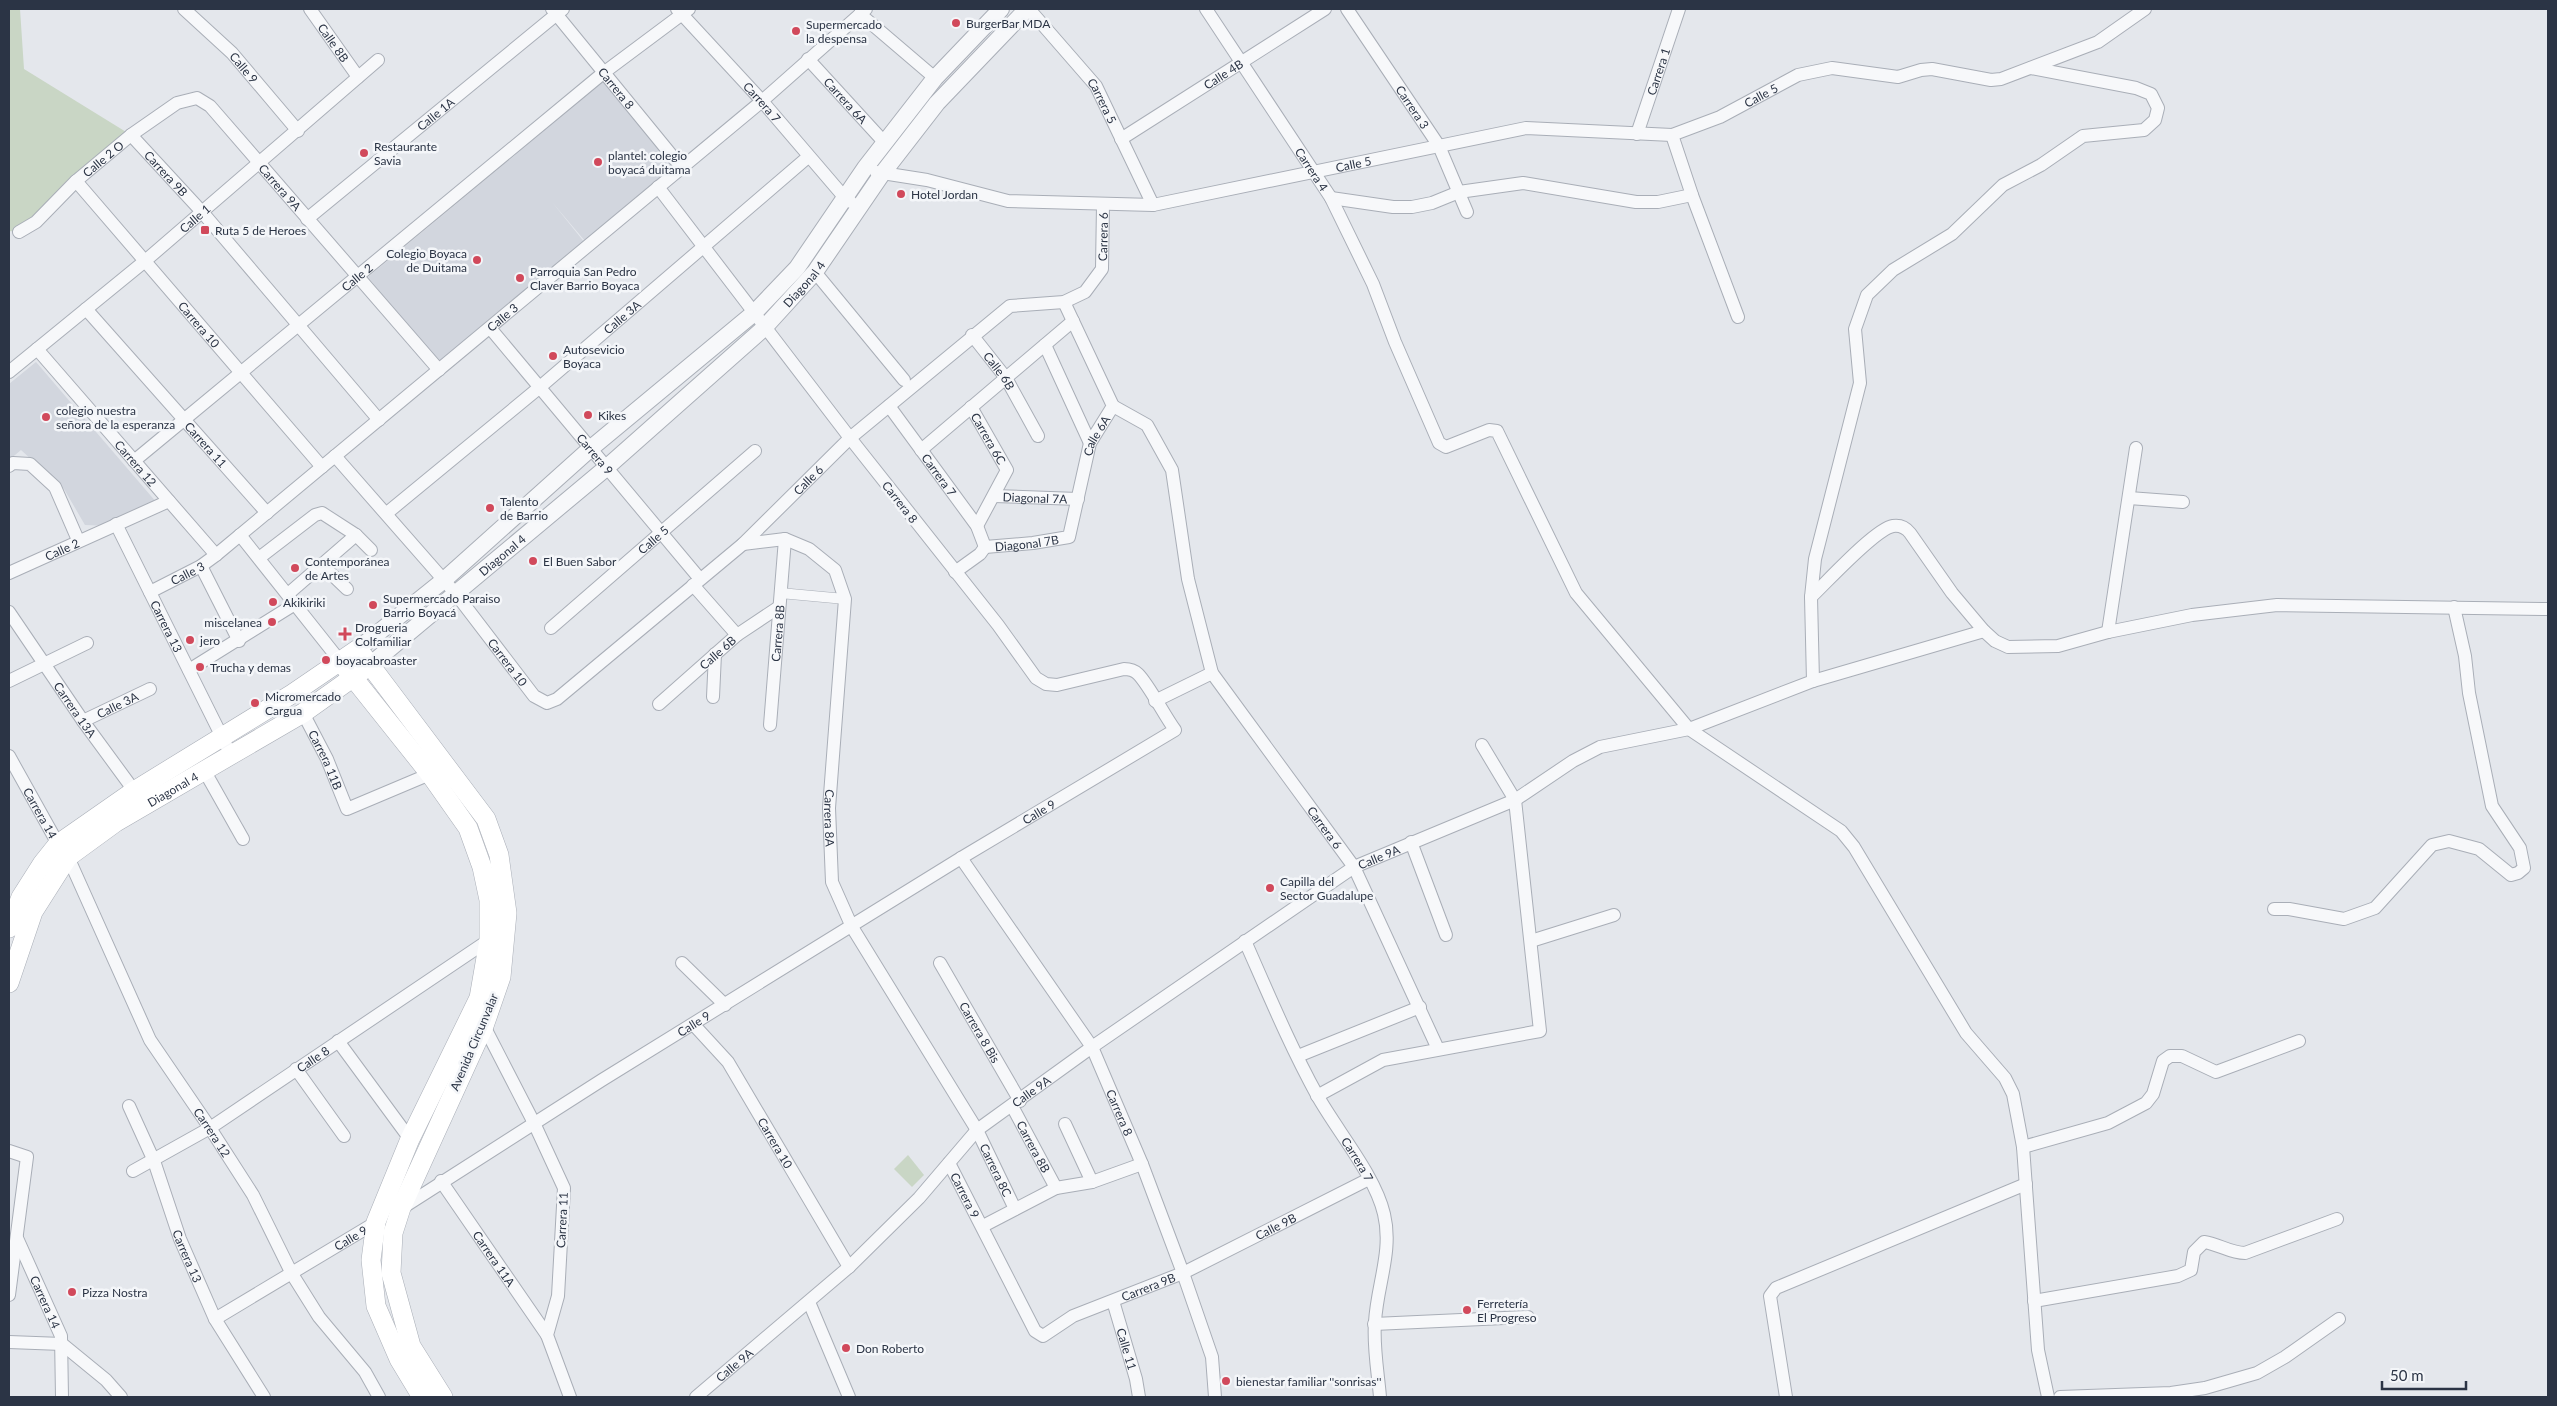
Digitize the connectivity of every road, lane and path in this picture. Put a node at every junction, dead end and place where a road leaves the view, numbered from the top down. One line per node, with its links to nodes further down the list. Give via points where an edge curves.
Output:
1 (184, 9): 22 (street, Calle 9, via 232,53)
2 (310, 9): 18 (street, Calle 8B)
3 (1001, 9): 19 (street, Diagonal 4)
4 (1028, 9): 26 (street, Carrera 5, via 1096,86); 34 (street, Diagonal 4, via 937,103)
5 (1206, 9): 15 (street, Carrera 4)
6 (1325, 9): 15 (street, Calle 4B)
7 (1347, 9): 28 (street, Carrera 3)
8 (1679, 9): 23 (street, Carrera 1)
9 (2146, 9): 16 (street, Calle 5, via 2098,42)
10 (683, 10): 17 (street); 21 (street, Carrera 7)
11 (557, 11): 17 (street, Carrera 8); 45 (street, Calle 1A)
12 (863, 11): 14 (street, Calle 3); 19 (street)
13 (378, 60): 18 (street, Calle 1)
14 (808, 60): 21 (street, Calle 3); 27 (street, Carrera 6A)
15 (1243, 62): 26 (street, Calle 4B); 33 (street, Carrera 4)
16 (2030, 68): 25 (street, Calle 5, via 1991,80 1932,69 1898,77 1832,68 1798,75 1720,117); 116 (street, via 2136,88 2151,94 2158,108 2155,120 2144,130 2083,136 2042,165 2003,184 1952,234 1893,270 1867,296 1855,329 1860,384 1814,560)
17 (602, 74): 31 (street, Carrera 8); 50 (street, Calle 2)
18 (358, 78): 22 (street, Calle 1)
19 (935, 78): 27 (street, Diagonal 4)
20 (197, 98): 24 (street, Calle 2 O, via 176,103); 30 (street, Carrera 9A, via 210,106)
21 (762, 101): 29 (street, Carrera 7); 31 (street, Calle 3)
22 (298, 131): 30 (street, Calle 1)
23 (1636, 134): 25 (street, Calle 5); 28 (street, Calle 5, via 1526,128)
24 (131, 135): 35 (street, Calle 2 O); 44 (street, Carrera 9B)
25 (1672, 135): 38 (street)
26 (1121, 139): 42 (street, Carrera 5)
27 (884, 142): 32 (street, Diagonal 4)
28 (1439, 146): 33 (street, Calle 5); 37 (street, Carrera 3)
29 (808, 157): 40 (street, Carrera 7); 47 (street, Calle 3A)
30 (260, 165): 44 (street, Calle 1); 45 (street, Carrera 9A)
31 (682, 168): 36 (street, Calle 3)
32 (865, 168): 34 (street, Calle 5); 40 (street, Diagonal 4)
33 (1314, 170): 39 (street, Carrera 4); 42 (street, Calle 5)
34 (882, 174): 40 (street, Diagonal 4); 41 (street, Calle 5, via 927,180 1008,201)
35 (76, 180): 46 (street, Calle 2 O, via 36,222); 48 (street, Carrera 10)
36 (658, 187): 47 (street, Carrera 8); 58 (street, Calle 3)
37 (1459, 192): 38 (street, via 1523,183 1636,202 1658,202); 39 (street, via 1412,207); 43 (street, Carrera 3)
38 (1692, 195): 55 (street)
39 (1331, 198): 147 (street, Carrera 4, via 1373,284 1442,446 1446,448 1489,430 1498,431 1576,593)
40 (852, 202): 49 (street, Diagonal 4); 54 (street, Diagonal 4)
41 (1103, 205): 42 (street, Calle 5); 51 (street, Carrera 6, via 1102,269)
42 (1152, 205)
43 (1467, 212)
44 (203, 213): 48 (street, Calle 1); 57 (street)
45 (307, 219): 50 (street, Carrera 9A)
46 (19, 232)
47 (704, 247): 54 (street, Carrera 8); 68 (street, Calle 3A)
48 (145, 261): 53 (street, Calle 1); 65 (street, Carrera 10)
49 (815, 272): 59 (street, Diagonal 4); 67 (street)
50 (357, 276): 57 (street, Calle 2); 63 (street, Carrera 9A)
51 (1085, 292): 52 (street, Calle 6)
52 (1064, 302): 56 (street, Calle 6A); 60 (street, Calle 6, via 1010,306)
53 (86, 309): 62 (street, Calle 1); 72 (street, Carrera 11)
54 (754, 313): 59 (street, Carrera 8); 78 (street, Diagonal 4)
55 (1738, 317)
56 (1073, 321): 61 (street); 70 (street, Calle 6A)
57 (298, 324): 65 (street, Calle 2); 73 (street)
58 (490, 328): 63 (street, Calle 3); 68 (street, Carrera 9)
59 (764, 328): 75 (street, Carrera 8); 85 (street, Diagonal 4)
60 (972, 335): 66 (street, Calle 6B); 69 (street, Calle 6)
61 (1044, 345): 66 (street); 76 (street)
62 (37, 349): 64 (street, Calle 1); 82 (street, Carrera 12)
63 (439, 370): 73 (street, Calle 3)
64 (9, 372)
65 (240, 373): 72 (street, Calle 2); 84 (street, Carrera 10)
66 (1006, 378): 71 (street); 74 (street, Calle 6B)
67 (904, 380)
68 (540, 387): 78 (street, Carrera 9); 92 (street, Calle 3A)
69 (889, 406): 75 (street, Calle 6); 79 (street, Carrera 7)
70 (1113, 406): 76 (street, Calle 6A); 135 (street, via 1147,425 1172,470 1188,578)
71 (972, 407): 79 (street); 86 (street, Carrera 6C, via 1007,470)
72 (184, 420): 82 (street, Calle 2); 91 (street, Carrera 11)
73 (379, 420): 81 (street, Calle 3)
74 (1038, 436)
75 (850, 438): 101 (street, Calle 6); 108 (street, Carrera 8)
76 (1090, 443): 87 (street, Calle 6A)
77 (2136, 448): 88 (street)
78 (590, 449): 85 (street, Carrera 9); 110 (street, Diagonal 4)
79 (922, 450): 94 (street, Carrera 7)
80 (756, 452): 95 (street, Calle 5)
81 (335, 456): 84 (street, Calle 3); 92 (street, Carrera 10)
82 (134, 461): 89 (street, Carrera 12)
83 (9, 466): 100 (street, via 13,462 30,464 55,487)
84 (322, 467): 91 (street, Calle 3)
85 (606, 468): 95 (street, Carrera 9); 115 (street, Diagonal 4)
86 (994, 496): 87 (street, Diagonal 7A); 94 (street)
87 (1078, 498): 96 (street, Calle 6A)
88 (2130, 498): 90 (street); 125 (street)
89 (169, 500): 93 (street, Calle 2); 104 (street, Carrera 12)
90 (2184, 502)
91 (267, 513): 97 (street, Calle 3)
92 (387, 513): 110 (street, Carrera 10)
93 (116, 524): 100 (street, Calle 2); 113 (street, Carrera 13)
94 (977, 526): 102 (street, Carrera 7)
95 (662, 532): 111 (street, Carrera 9); 123 (street, Calle 5)
96 (1070, 534): 102 (street, Diagonal 7B, via 1033,544)
97 (240, 535): 104 (street, Calle 3); 105 (street)
98 (356, 535): 103 (street); 105 (street, via 322,513); 106 (street)
99 (785, 539): 101 (street, Carrera 8A); 114 (street, Carrera 8B); 118 (street, Carrera 8A, via 809,549 835,570)
100 (78, 540): 109 (street, Calle 2)
101 (743, 544): 111 (street, Calle 6)
102 (985, 547): 108 (street)
103 (371, 550)
104 (216, 555): 107 (street, Calle 3)
105 (259, 558): 117 (street)
106 (322, 565): 112 (street); 117 (street)
107 (201, 566): 113 (street, Calle 3); 127 (street)
108 (954, 572): 141 (street, Carrera 8, via 1036,678 1046,684 1057,685 1131,669)
109 (9, 573)
110 (444, 580): 115 (street, Carrera 10); 129 (street, Diagonal 4)
111 (696, 582): 126 (street, Carrera 9); 142 (street, Calle 6, via 557,699)
112 (347, 589)
113 (150, 592): 134 (street, Carrera 13)
114 (780, 593): 118 (street); 119 (street, Carrera 8B)
115 (456, 594): 133 (street, Diagonal 4); 142 (street, Carrera 10, via 534,696)
116 (1811, 597): 124 (street, via 1876,534 1892,526 1905,528); 138 (street)
117 (292, 599): 127 (street); 131 (street)
118 (845, 599): 163 (street, Carrera 8A, via 829,808 832,882)
119 (779, 607): 126 (street, Calle 6B); 146 (street, Carrera 8B)
120 (2454, 607): 121 (street); 125 (street, via 2276,606 2192,615); 161 (street, via 2492,806 2520,848 2524,868 2511,875 2479,849 2449,841 2432,845 2375,908 2344,919)
121 (2548, 609)
122 (9, 612): 132 (street, Carrera 13A)
123 (551, 628)
124 (1984, 632): 125 (street, via 2008,647 2058,646); 138 (street, Calle 9A)
125 (2108, 632)
126 (737, 635): 130 (street, Calle 6B)
127 (239, 641): 134 (street)
128 (87, 643): 132 (street)
129 (358, 649): 131 (main road, Diagonal 4); 133 (main road, Avenida Circunvalar)
130 (715, 654): 140 (street); 143 (street, Calle 6B)
131 (340, 661): 136 (main road, Avenida Circunvalar); 150 (main road, Diagonal 4)
132 (43, 664): 137 (street); 145 (street, Carrera 13A)
133 (370, 665): 136 (main road, Diagonal 4); 175 (main road, Avenida Circunvalar, via 486,819 499,855 507,913 501,977)
134 (189, 670): 150 (street, Carrera 13)
135 (1212, 673): 141 (street); 160 (street, Carrera 6)
136 (354, 678): 144 (main road, Diagonal 4); 153 (main road, Avenida Circunvalar)
137 (9, 681)
138 (1813, 681): 147 (street, Calle 9A)
139 (150, 689): 145 (street, Calle 3A)
140 (713, 697)
141 (1155, 701): 148 (street, Carrera 8)
142 (547, 703)
143 (659, 704)
144 (303, 712): 150 (main road, Diagonal 4); 153 (street, Carrera 11B, via 328,759 347,809)
145 (83, 721): 154 (street, Carrera 13A)
146 (770, 726)
147 (1689, 729): 155 (street, Calle 9A, via 1600,747); 191 (street, via 1841,831 1854,847 1966,1033 2005,1078 2013,1094)
148 (1175, 730): 159 (street, Calle 9)
149 (1482, 745): 155 (street)
150 (227, 746): 152 (main road, Diagonal 4); 154 (main road, Diagonal 4)
151 (9, 756): 158 (street, Carrera 14)
152 (204, 770): 154 (main road, Diagonal 4); 156 (street)
153 (430, 774): 166 (main road, Avenida Circunvalar, via 468,828 486,883)
154 (139, 798): 158 (main road, Diagonal 4)
155 (1515, 800): 157 (street, Calle 9A); 168 (street)
156 (243, 839)
157 (1411, 842): 160 (street, Calle 9A); 165 (street)
158 (63, 850): 164 (main road, Diagonal 4, via 42,864 21,897); 171 (main road, Diagonal 4, via 33,912); 187 (street, Carrera 12, via 150,1040)
159 (961, 858): 163 (street, Calle 9); 178 (street, Carrera 8)
160 (1354, 866): 167 (street, Calle 9A); 173 (street, Carrera 6)
161 (2274, 909)
162 (1614, 915): 168 (street)
163 (852, 927): 172 (street, Calle 9); 188 (street, Carrera 8A)
164 (9, 928)
165 (1446, 935)
166 (490, 940): 176 (street, Calle 8); 190 (main road, Avenida Circunvalar, via 479,998)
167 (1245, 941): 178 (street, Calle 9A); 180 (street, Carrera 7)
168 (1531, 941): 179 (street, via 1540,1031)
169 (682, 963): 172 (street)
170 (940, 963): 183 (street, Carrera 8 Bis)
171 (9, 983)
172 (725, 1005): 174 (street, Calle 9)
173 (1420, 1007): 179 (street, Carrera 6); 180 (street)
174 (694, 1025): 185 (street, Calle 9); 208 (street, Carrera 10, via 728,1062)
175 (484, 1026): 185 (street, Carrera 11); 202 (main road, Avenida Circunvalar)
176 (338, 1041): 181 (street, Calle 8); 190 (street)
177 (2299, 1041): 191 (street, via 2216,1072 2182,1056 2170,1056 2163,1061 2153,1094 2146,1103 2108,1122)
178 (1092, 1047): 183 (street, Calle 9A); 195 (street, Carrera 8)
179 (1438, 1049): 182 (street, via 1383,1060)
180 (1298, 1056): 182 (street, Carrera 7)
181 (296, 1068): 187 (street, Calle 8); 189 (street)
182 (1318, 1096): 197 (street, Carrera 7)
183 (1016, 1104): 188 (street, Calle 9A); 201 (street, Carrera 8B)
184 (130, 1106): 193 (street, Carrera 13)
185 (534, 1123): 198 (street, Calle 9); 219 (street, Carrera 11, via 564,1188 558,1296)
186 (1065, 1124): 199 (street)
187 (210, 1128): 193 (street, Calle 8); 209 (street, Carrera 12, via 253,1195)
188 (977, 1130): 194 (street, Calle 9A); 203 (street, Carrera 8C)
189 (344, 1136)
190 (410, 1139): 205 (main road, Avenida Circunvalar)
191 (2022, 1147): 200 (street)
192 (9, 1151): 207 (street, via 27,1157)
193 (154, 1161): 196 (street, Calle 8); 216 (street, Carrera 13, via 180,1239)
194 (949, 1163): 206 (street, Carrera 9); 208 (street, Calle 9A, via 920,1198)
195 (1142, 1164): 199 (street); 210 (street, Carrera 8)
196 (133, 1171)
197 (1369, 1179): 210 (street, Calle 9B); 218 (street, Carrera 7, via 1384,1213 1387,1242)
198 (441, 1181): 202 (street, Calle 9); 219 (street, Carrera 11A)
199 (1092, 1182): 201 (street)
200 (2026, 1184): 212 (street); 235 (street, via 1776,1288 1770,1296)
201 (1056, 1188): 203 (street)
202 (402, 1208): 205 (street, Calle 9); 228 (main road, Avenida Circunvalar, via 393,1233 391,1273 411,1346)
203 (1015, 1209): 206 (street)
204 (2337, 1219): 212 (street, via 2245,1253 2234,1254 2216,1244 2204,1242 2194,1252 2191,1270 2178,1276)
205 (376, 1222): 209 (street, Calle 9); 227 (main road, Avenida Circunvalar, via 371,1260 376,1306 399,1359)
206 (983, 1226): 213 (street, Carrera 9, via 1035,1331 1043,1336 1073,1316)
207 (17, 1238): 211 (street); 221 (street, Carrera 14)
208 (849, 1267): 214 (street, Calle 9A)
209 (292, 1274): 216 (street, Calle 9); 226 (street, Carrera 12, via 319,1317 365,1372)
210 (1183, 1274): 213 (street, Carrera 9B); 233 (street, Carrera 8, via 1212,1357)
211 (9, 1295)
212 (2034, 1300): 236 (street, via 2038,1350)
213 (1113, 1301): 232 (street, Calle 11)
214 (809, 1302): 222 (street, Calle 9A); 231 (street)
215 (1528, 1317): 218 (street)
216 (215, 1319): 225 (street, Carrera 13)
217 (2339, 1319): 237 (street, via 2285,1357 2257,1372 2205,1388 2171,1393)
218 (1374, 1324): 234 (street, Carrera 7)
219 (547, 1336): 229 (street)
220 (9, 1342): 221 (street)
221 (62, 1344): 223 (street, Carrera 14); 224 (street, via 106,1380)
222 (710, 1392): 230 (street, Calle 9A)
223 (62, 1397)
224 (121, 1397)
225 (264, 1397)
226 (378, 1397)
227 (422, 1397)
228 (443, 1397)
229 (570, 1397)
230 (696, 1397)
231 (849, 1397)
232 (1139, 1397)
233 (1215, 1397)
234 (1382, 1397)
235 (1786, 1397)
236 (2048, 1397)
237 (2060, 1397)

